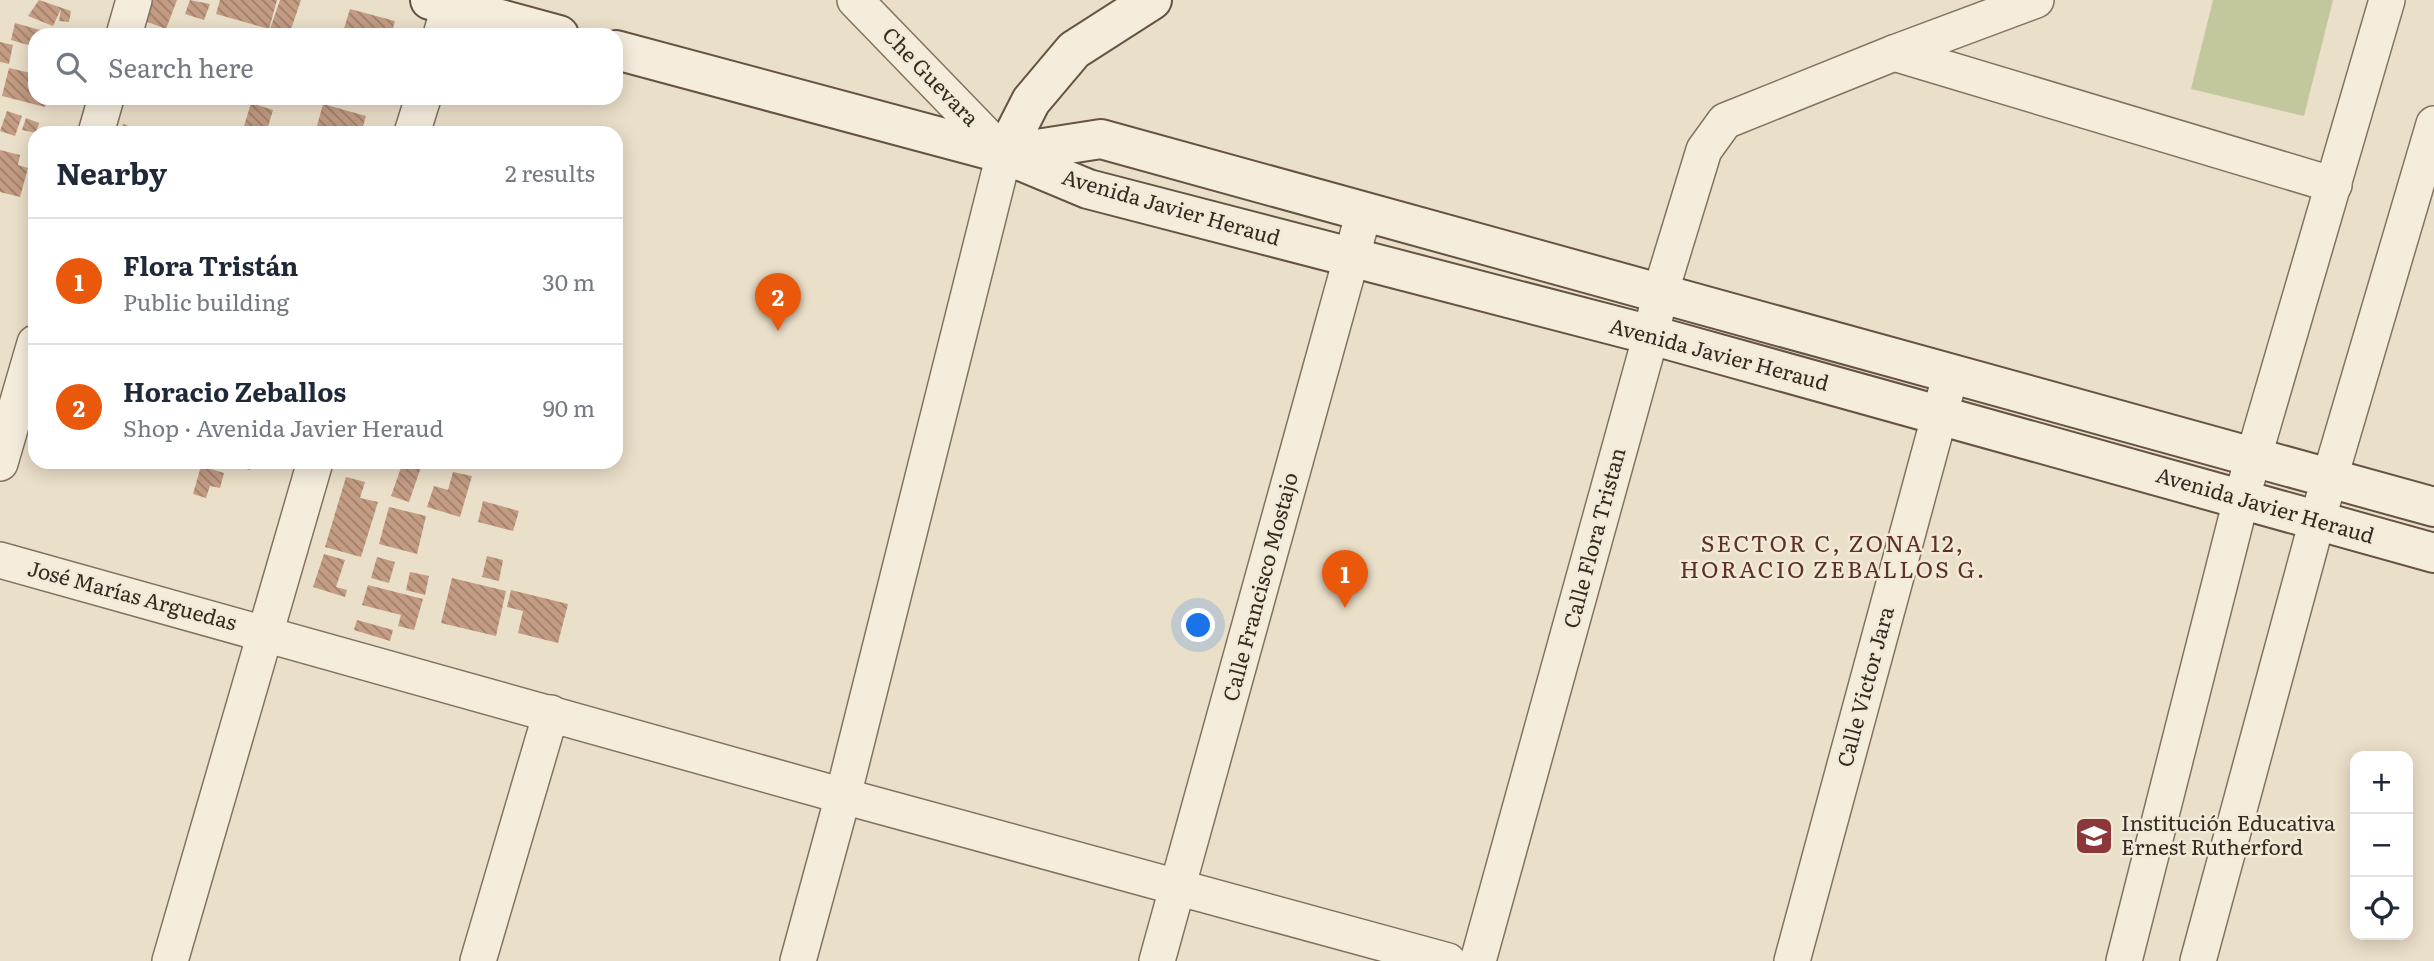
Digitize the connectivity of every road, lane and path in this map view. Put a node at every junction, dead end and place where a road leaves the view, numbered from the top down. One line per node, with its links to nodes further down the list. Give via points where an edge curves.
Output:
1 (134, 0): 7 (street)
2 (855, 0): 16 (street, Che Guevara)
3 (1152, 0): 16 (street, via 1074,50 1031,101)
4 (2036, 0): 10 (street)
5 (2387, 0): 17 (street)
6 (443, 10): 8 (street)
7 (126, 28)
8 (527, 28)
9 (623, 52): 16 (street, Avenida Javier Heraud)
10 (1894, 53): 17 (street); 20 (street, Calle Flora Tristan, via 1725,121 1704,150)
11 (104, 105): 14 (street)
12 (420, 105): 15 (street)
13 (2434, 124): 28 (street)
14 (98, 126)
15 (414, 126)
16 (1004, 154): 18 (street, Avenida Javier Heraud, via 1101,139); 19 (street, Avenida Javier Heraud, via 1088,189); 36 (street)
17 (2334, 185): 25 (street)
18 (1364, 212): 19 (street, Calle Francisco Mostajo); 20 (street, Avenida Javier Heraud)
19 (1352, 257): 21 (street, Avenida Javier Heraud); 37 (street, Calle Francisco Mostajo)
20 (1660, 294): 21 (street, Calle Flora Tristan); 23 (street, Avenida Javier Heraud)
21 (1651, 335): 24 (street, Avenida Javier Heraud); 43 (street, Calle Flora Tristan)
22 (28, 367): 26 (street)
23 (1951, 373): 24 (street, Calle Victor Jara); 25 (street, Avenida Javier Heraud)
24 (1940, 416): 29 (street, Avenida Javier Heraud); 44 (street, Calle Victor Jara)
25 (2253, 457): 28 (street, Avenida Javier Heraud); 29 (street)
26 (0, 463)
27 (313, 469): 34 (street)
28 (2329, 478): 30 (street, Avenida Javier Heraud); 31 (street)
29 (2241, 500): 31 (street, Avenida Javier Heraud); 45 (street)
30 (2434, 507)
31 (2317, 521): 32 (street, Avenida Javier Heraud); 46 (street)
32 (2434, 553)
33 (0, 560): 34 (street, José Marías Arguedas)
34 (264, 633): 35 (street, José Marías Arguedas); 38 (street)
35 (551, 713): 36 (street, José Marías Arguedas); 39 (street)
36 (843, 796): 37 (street, José Marías Arguedas); 40 (street)
37 (1178, 886): 41 (street, Calle Francisco Mostajo); 42 (street, José Marías Arguedas)
38 (170, 961)
39 (478, 961)
40 (798, 961)
41 (1157, 961)
42 (1448, 961)
43 (1478, 961)
44 (1792, 961)
45 (2124, 961)
46 (2198, 961)

